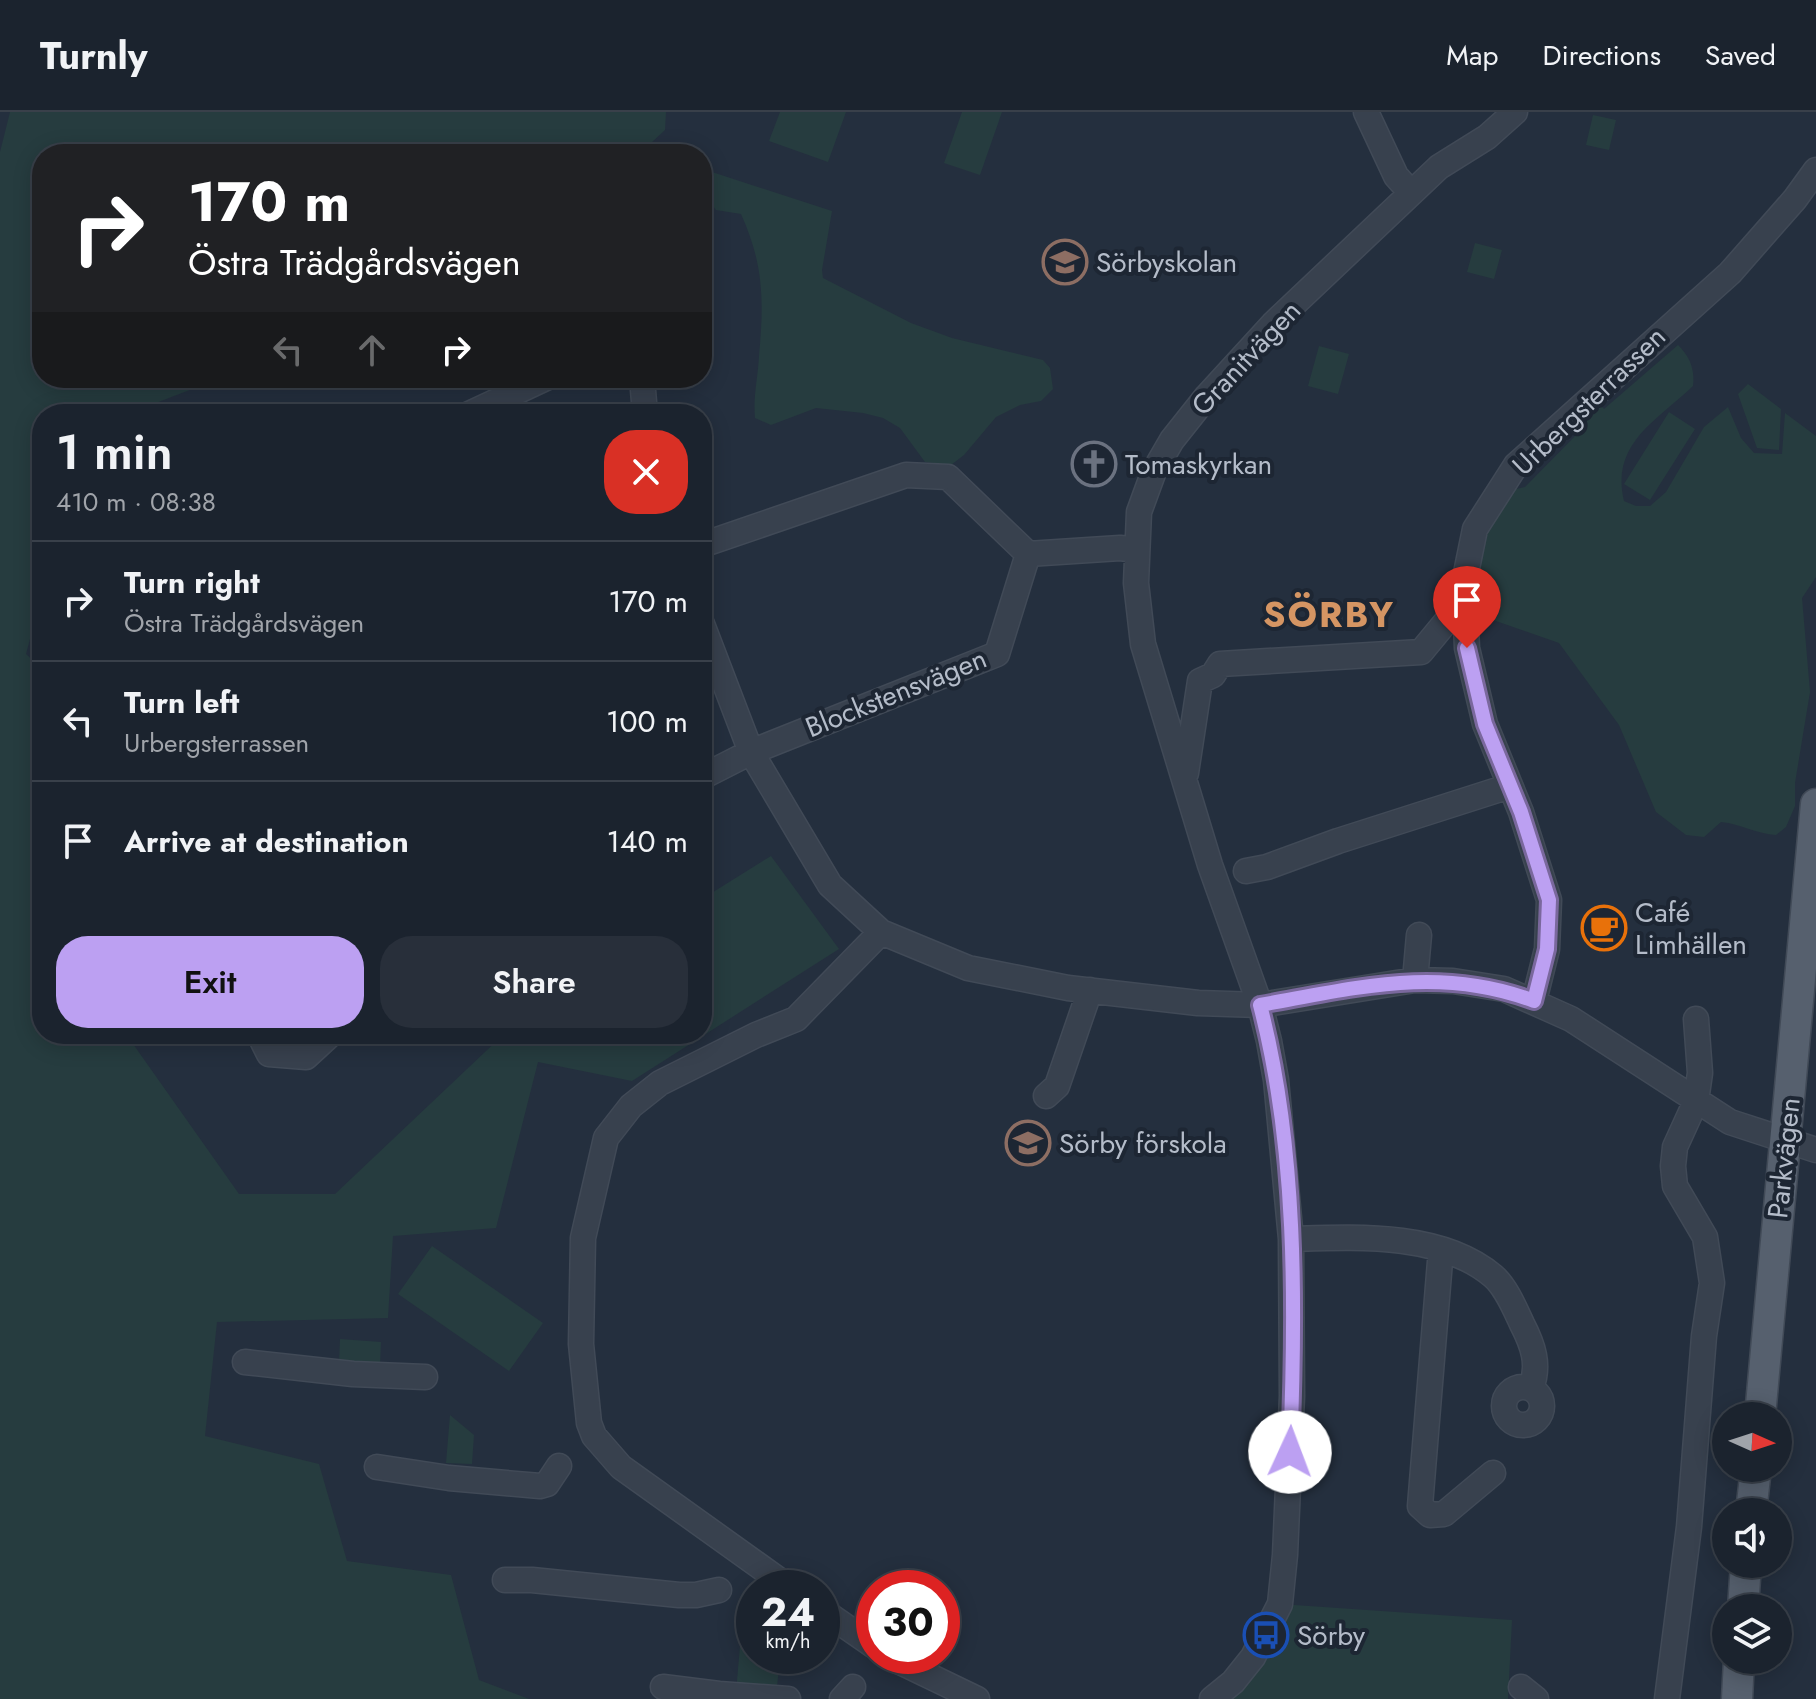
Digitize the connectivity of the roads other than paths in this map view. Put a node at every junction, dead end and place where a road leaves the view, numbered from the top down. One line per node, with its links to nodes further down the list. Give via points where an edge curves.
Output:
1 (1366, 112): 4 (street, via 1396,176)
2 (1515, 112): 4 (street, Granitvägen)
3 (1816, 170): 10 (street, Urbergsterrassen, via 1730,273 1516,465 1475,529)
4 (1411, 193): 8 (street, Granitvägen, via 1273,324 1172,440 1139,512)
5 (525, 388): 6 (street)
6 (490, 404)
7 (712, 542): 9 (street, via 906,475 948,477)
8 (1137, 550): 9 (street); 14 (street, Granitvägen, via 1143,644)
9 (1028, 554): 12 (street, Blockstensvägen, via 997,654)
10 (1464, 600): 14 (street, via 1421,652 1220,664 1200,681); 15 (street, Urbergsterrassen, via 1467,648 1485,724)
11 (712, 650): 12 (street)
12 (751, 752): 13 (street, Blockstensvägen); 18 (street, via 830,885)
13 (712, 772)
14 (1185, 778): 23 (street, Granitvägen)
15 (1510, 786): 17 (street); 22 (street, Urbergsterrassen, via 1549,900 1547,949)
16 (1816, 804): 29 (main road, Parkvägen)
17 (1246, 871)
18 (881, 932): 21 (street, via 968,968); 40 (street, via 796,1019 660,1083 631,1106 606,1138 583,1238 581,1344 594,1436 632,1475)
19 (1419, 935): 20 (street)
20 (1415, 980): 22 (street, via 1504,989); 23 (street)
21 (1090, 990): 23 (street); 27 (street, via 1057,1086)
22 (1534, 1001): 28 (street, via 1571,1019)
23 (1260, 1005): 31 (street, Granitvägen, via 1276,1080)
24 (1696, 1019): 28 (street)
25 (264, 1044): 26 (street, via 269,1054 306,1057)
26 (320, 1044)
27 (1046, 1096)
28 (1696, 1101): 29 (street, via 1730,1122); 49 (street, via 1675,1147 1675,1186 1705,1237 1712,1283)
29 (1786, 1140): 30 (street); 36 (main road, Parkvägen)
30 (1816, 1150)
31 (1291, 1239): 32 (street, via 1394,1240); 48 (street, Granitvägen, via 1292,1396 1280,1604 1253,1657)
32 (1441, 1249): 35 (street, via 1495,1277 1532,1343 1536,1367); 39 (street, via 1420,1506 1430,1515 1444,1514)
33 (245, 1362): 34 (street)
34 (425, 1377)
35 (1531, 1388)
36 (1761, 1402)
37 (559, 1466): 38 (street, via 540,1486)
38 (377, 1467)
39 (1493, 1473)
40 (765, 1570)
41 (505, 1580): 42 (street, via 679,1595)
42 (719, 1590)
43 (925, 1674): 47 (street)
44 (1738, 1674): 50 (main road)
45 (663, 1687): 46 (street)
46 (788, 1699)
47 (977, 1699)
48 (1212, 1699)
49 (1667, 1699)
50 (1737, 1699)

